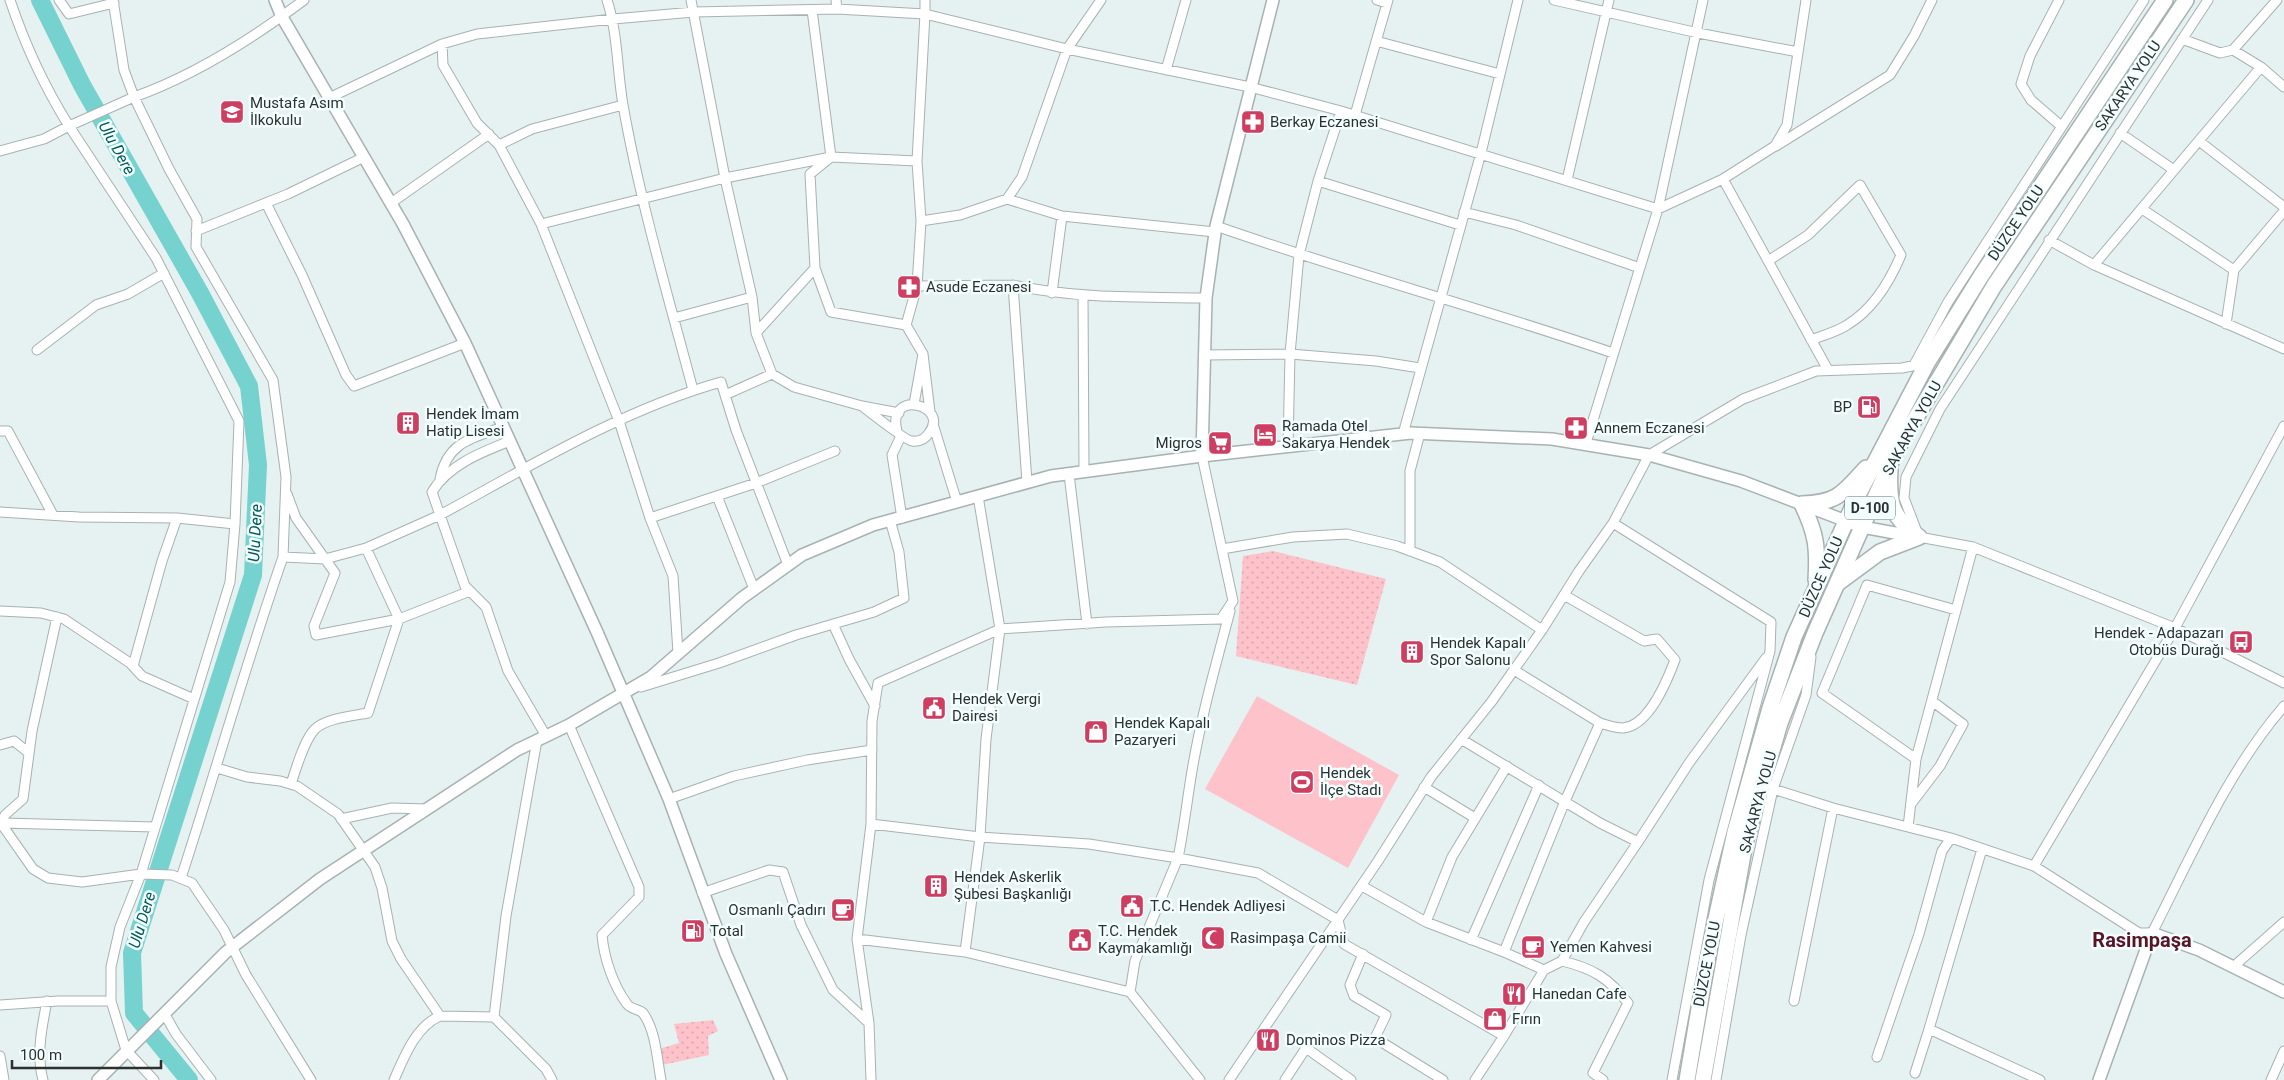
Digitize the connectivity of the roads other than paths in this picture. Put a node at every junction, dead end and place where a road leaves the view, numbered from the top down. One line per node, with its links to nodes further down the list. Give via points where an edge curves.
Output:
1 (10, 0): 50 (street, via 45,87)
2 (59, 0): 24 (street, via 69,14)
3 (274, 0): 31 (main road)
4 (304, 0): 31 (street)
5 (607, 0): 32 (street)
6 (691, 0): 28 (street)
7 (924, 0): 30 (street)
8 (1101, 0): 37 (street)
9 (1186, 0): 41 (street)
10 (1273, 0): 43 (main road)
11 (1377, 0): 25 (street)
12 (1518, 0): 42 (street)
13 (1554, 0): 29 (street)
14 (1609, 0): 29 (street)
15 (1703, 0): 33 (street)
16 (1806, 0): 39 (street)
17 (1932, 0): 56 (street, via 1890,75)
18 (2059, 0): 51 (street, via 2030,56 2021,84 2031,100)
19 (2144, 0): 51 (street)
20 (2165, 0): 108 (highway, DÜZCE YOLU / D-100)
21 (2186, 0): 133 (highway, SAKARYA YOLU / D-100, via 1994,286)
22 (2208, 0): 34 (street)
23 (2277, 0): 38 (street)
24 (113, 1): 45 (street, via 124,70)
25 (1387, 2): 35 (street)
26 (837, 5): 27 (street); 30 (street)
27 (812, 10): 28 (street); 60 (street)
28 (694, 12): 32 (street); 63 (street)
29 (1607, 13): 33 (street); 65 (street)
30 (926, 14): 37 (street); 61 (street)
31 (282, 16): 45 (street, via 170,84); 46 (main road)
32 (613, 19): 36 (street, via 477,34); 47 (street)
33 (1698, 33): 39 (street); 71 (street)
34 (2182, 38): 38 (street, via 2220,53); 52 (street)
35 (1376, 41): 42 (street); 49 (street)
36 (442, 44): 46 (street); 53 (street, via 443,65 477,123)
37 (1067, 49): 41 (street); 68 (street, via 1022,177)
38 (2233, 50): 40 (street)
39 (1798, 52): 56 (street, via 1787,125)
40 (2261, 67): 44 (street); 54 (street)
41 (1166, 70): 43 (street)
42 (1500, 74): 58 (street)
43 (1250, 87): 48 (street); 79 (main road)
44 (2284, 87)
45 (134, 97): 50 (street); 80 (street, via 197,220)
46 (329, 98): 59 (main road)
47 (623, 105): 55 (street, via 532,129); 67 (street)
48 (1341, 111): 49 (street); 66 (street)
49 (1356, 115): 58 (street)
50 (69, 126): 57 (street, via 44,139); 88 (street)
51 (2061, 126): 108 (street, via 1948,302)
52 (2120, 133): 62 (street); 81 (street)
53 (489, 134): 55 (street); 70 (street)
54 (2199, 141): 62 (street); 74 (street)
55 (499, 145): 77 (street)
56 (1775, 146): 64 (street)
57 (0, 151)
58 (1480, 153): 65 (street); 73 (street)
59 (364, 157): 69 (street); 70 (main road)
60 (831, 157): 61 (street); 63 (street); 85 (street, via 810,174)
61 (917, 161): 76 (street)
62 (2174, 170): 72 (street)
63 (725, 178): 67 (street); 93 (street)
64 (1723, 179): 71 (street); 83 (street)
65 (1567, 180): 71 (street)
66 (1318, 181): 78 (street); 82 (street)
67 (643, 198): 77 (street); 96 (street)
68 (1007, 199): 75 (street); 76 (street, via 960,215)
69 (266, 203): 80 (street); 101 (street, via 354,386)
70 (391, 203): 101 (main road)
71 (1658, 209): 86 (street)
72 (2142, 209): 84 (street); 87 (street)
73 (1464, 212): 78 (street); 86 (street, via 1516,225)
74 (2283, 212): 87 (street)
75 (1062, 216): 79 (street); 91 (street)
76 (921, 221): 90 (street)
77 (541, 224): 118 (street)
78 (1460, 225): 94 (street)
79 (1215, 229): 82 (street); 95 (main road)
80 (196, 231): 140 (street, via 196,247 273,380)
81 (2049, 240): 84 (street); 155 (street, via 1940,409 1906,478 1904,498)
82 (1299, 255): 94 (street); 106 (street)
83 (1768, 261): 100 (street); 100 (street, via 1808,235 1860,185 1901,255 1893,275 1868,308 1847,325)
84 (2094, 265): 97 (street)
85 (815, 268): 98 (street, via 831,312); 99 (street)
86 (1640, 268): 104 (street)
87 (2234, 270): 97 (street)
88 (164, 273): 103 (street, via 128,294 96,305); 153 (street, via 239,421)
89 (1013, 285): 90 (street); 91 (street); 138 (street)
90 (917, 286): 98 (street)
91 (1052, 294): 92 (street)
92 (1083, 296): 95 (street); 135 (street)
93 (752, 297): 96 (street); 99 (street)
94 (1440, 297): 104 (street); 109 (street)
95 (1206, 298): 107 (main road)
96 (674, 318): 112 (street)
97 (2226, 324): 102 (street)
98 (906, 325): 105 (street)
99 (756, 333): 111 (street)
100 (1811, 340): 110 (street)
101 (466, 343): 120 (main road)
102 (2284, 349)
103 (37, 350)
104 (1614, 353): 127 (street)
105 (924, 354): 114 (street); 116 (street)
106 (1290, 354): 107 (street); 109 (street); 128 (street)
107 (1204, 355): 132 (main road)
108 (1921, 364): 110 (street, via 1902,368); 130 (highway, DÜZCE YOLU / D-100)
109 (1420, 368): 125 (street)
110 (1828, 370): 131 (street, via 1816,371 1744,399)
111 (772, 374): 113 (street); 115 (street, via 794,388)
112 (693, 390): 113 (street, via 721,382); 118 (street)
113 (725, 395): 139 (street)
114 (914, 404): 116 (street); 117 (street)
115 (862, 406): 117 (street); 123 (street)
116 (930, 412): 119 (street)
117 (899, 413): 123 (street, via 896,424)
118 (618, 421): 134 (street); 149 (street)
119 (933, 424): 123 (street, via 928,435 918,441 906,440); 143 (street)
120 (504, 426): 126 (main road); 137 (street, via 455,448 443,463)
121 (2284, 426): 175 (street)
122 (0, 430): 146 (street, via 8,431)
123 (899, 433): 150 (street, via 892,455)
124 (1420, 433): 125 (main road); 127 (main road); 159 (street, via 1410,471)
125 (1403, 434): 128 (main road)
126 (510, 441): 134 (main road); 137 (street, via 471,459)
127 (1586, 443): 131 (main road)
128 (1288, 446): 132 (main road)
129 (835, 451): 139 (street)
130 (1881, 452): 144 (highway, via 1837,497 1825,502); 151 (highway, DÜZCE YOLU / D-100)
131 (1649, 455): 144 (main road, via 1741,481); 152 (street)
132 (1202, 456): 135 (main road); 158 (street)
133 (1890, 464): 154 (highway, SAKARYA YOLU / D-100); 155 (highway, via 1893,510 1901,524)
134 (523, 469): 147 (street); 184 (main road)
135 (1084, 471): 136 (main road)
136 (1069, 474): 138 (main road); 174 (street)
137 (440, 479): 147 (street, via 432,492)
138 (1027, 482): 142 (main road)
139 (756, 483): 141 (street); 162 (street)
140 (285, 490): 160 (street); 161 (street, via 296,518)
141 (717, 496): 149 (street); 164 (street)
142 (978, 496): 143 (main road); 176 (street)
143 (957, 502): 150 (main road)
144 (1802, 504): 151 (main road); 165 (highway, via 1817,544)
145 (0, 512): 146 (street)
146 (53, 515): 148 (street)
147 (440, 515): 157 (street); 166 (street, via 465,586)
148 (177, 518): 153 (street); 181 (street)
149 (650, 518): 180 (street, via 673,576)
150 (896, 519): 162 (main road, via 873,525 802,555); 173 (street, via 904,598 874,612)
151 (1846, 520): 154 (main road); 165 (highway, DÜZCE YOLU / D-100)
152 (1613, 523): 167 (street); 179 (street, via 1771,622)
153 (235, 524): 185 (street, via 230,582)
154 (1862, 527): 155 (main road); 163 (highway, SAKARYA YOLU / D-100)
155 (1919, 537): 156 (street); 163 (highway, via 1880,552)
156 (1973, 547): 169 (street); 175 (street)
157 (366, 548): 161 (street); 172 (street)
158 (1222, 549): 159 (street, via 1293,537 1347,534); 168 (street)
159 (1410, 551): 177 (street, via 1440,562)
160 (283, 557): 161 (street); 198 (street, via 249,654)
161 (325, 560): 172 (street, via 335,573 314,626 316,635)
162 (788, 565): 164 (main road)
163 (1836, 584): 178 (highway, SAKARYA YOLU / D-100)
164 (754, 589): 180 (main road)
165 (1815, 589): 274 (highway, DÜZCE YOLU / D-100, via 1794,637 1770,708 1736,832 1708,955)
166 (470, 591): 172 (street); 191 (street, via 486,607 508,671)
167 (1564, 595): 177 (street); 189 (street, via 1644,641 1657,639 1675,660 1647,713 1635,725 1622,728)
168 (1233, 601): 174 (street, via 1221,619); 219 (street, via 1192,772)
169 (1956, 610): 186 (street); 196 (street, via 1867,585 1822,692)
170 (0, 611): 171 (street)
171 (57, 617): 181 (street, via 81,629); 195 (street)
172 (398, 619): 199 (street, via 368,713 324,723 314,730)
173 (833, 624): 184 (street); 187 (street)
174 (1087, 624): 176 (street)
175 (2176, 628): 183 (street); 220 (street)
176 (1000, 629): 187 (street, via 878,683); 214 (street, via 986,739)
177 (1542, 630): 182 (street)
178 (1815, 633): 202 (street, via 1806,695); 275 (highway, SAKARYA YOLU / D-100, via 1780,723 1745,843)
179 (1770, 651): 216 (street, via 1689,763); 273 (street, via 1709,880)
180 (678, 653): 184 (main road, via 651,676)
181 (133, 666): 185 (street, via 142,676)
182 (1514, 670): 189 (street); 192 (street)
183 (2284, 683)
184 (622, 692): 190 (main road); 203 (main road)
185 (194, 699): 212 (street)
186 (1932, 700): 196 (street); 205 (street, via 1963,724 1940,766)
187 (875, 706): 194 (street)
188 (2284, 706): 228 (street, via 2259,734 2230,783)
189 (1600, 723): 204 (street)
190 (569, 725): 191 (main road); 264 (street, via 639,887 639,897 602,935 612,976 628,1005 642,1012 650,1029)
191 (542, 738): 207 (main road, via 517,750); 246 (street, via 506,916)
192 (1462, 739): 197 (street); 201 (street)
193 (0, 745): 195 (street, via 14,742)
194 (872, 750): 203 (street, via 734,776); 211 (street)
195 (29, 753): 210 (street, via 23,799)
196 (1916, 759): 205 (street)
197 (1507, 766): 200 (street); 208 (street)
198 (216, 768): 199 (street); 222 (street)
199 (291, 784): 209 (street)
200 (1539, 785): 204 (street); 230 (street)
201 (1424, 787): 208 (street); 223 (street)
202 (1773, 790): 206 (street); 276 (street, via 1741,935)
203 (669, 799): 224 (main road)
204 (1565, 801): 216 (street); 233 (street)
205 (1911, 804): 213 (street)
206 (1833, 808): 213 (street); 242 (street)
207 (427, 809): 209 (street, via 392,808); 218 (main road)
208 (1475, 818): 226 (street, via 1452,857)
209 (341, 819): 218 (street)
210 (1, 823): 212 (street); 221 (street, via 33,869 48,878 82,882)
211 (871, 824): 214 (street); 229 (street)
212 (155, 827): 221 (street)
213 (1908, 827): 215 (street)
214 (980, 837): 219 (street, via 1090,844); 232 (street)
215 (1951, 838): 217 (street); 253 (street, via 1942,851 1919,934)
216 (1638, 842): 235 (street)
217 (1982, 849): 220 (street); 248 (street)
218 (362, 851): 231 (main road, via 320,879); 245 (street, via 375,867 392,941)
219 (1178, 858): 225 (street, via 1258,872); 238 (street, via 1135,961)
220 (2034, 866): 228 (street, via 2139,933)
221 (145, 874): 222 (street); 241 (street, via 120,927 113,959)
222 (177, 876): 231 (street, via 192,883)
223 (1362, 886): 225 (street); 226 (street)
224 (702, 893): 247 (street, via 769,870 783,872 801,925 834,990); 265 (main road)
225 (1338, 920): 234 (street, via 1344,944); 268 (street)
226 (1426, 922): 230 (street)
227 (2284, 922): 236 (street)
228 (2152, 933): 236 (main road, via 2199,950); 278 (main road)
229 (857, 939): 232 (street); 247 (street)
230 (1470, 940): 233 (street)
231 (234, 946): 244 (main road); 261 (street, via 246,975)
232 (965, 952): 238 (street)
233 (1504, 952): 237 (street)
234 (1363, 954): 249 (street); 270 (street, via 1350,985 1354,996 1386,1015 1375,1038)
235 (1562, 961): 237 (street); 272 (street, via 1588,967 1618,990 1628,1003 1593,1073)
236 (2233, 967): 239 (main road)
237 (1544, 970): 249 (street)
238 (1130, 992): 267 (street)
239 (2284, 992)
240 (47, 1001): 241 (street); 243 (street); 257 (street, via 40,1034)
241 (111, 1001): 250 (street)
242 (1794, 1001)
243 (0, 1005)
244 (161, 1015): 250 (main road); 260 (street)
245 (440, 1016): 246 (street); 262 (street, via 429,1021 416,1038)
246 (494, 1017): 263 (street, via 546,1069)
247 (869, 1023): 266 (street)
248 (1929, 1029): 254 (street); 277 (street)
249 (1504, 1036): 271 (street)
250 (126, 1050): 258 (main road); 259 (street)
251 (2284, 1051): 279 (street)
252 (0, 1056): 256 (street)
253 (1877, 1057)
254 (1914, 1073)
255 (1345, 1078): 269 (street, via 1306,1048)
256 (4, 1080)
257 (43, 1080)
258 (98, 1080)
259 (154, 1080)
260 (211, 1080)
261 (311, 1080)
262 (394, 1080)
263 (552, 1080)
264 (661, 1080)
265 (781, 1080)
266 (871, 1080)
267 (1200, 1080)
268 (1229, 1080)
269 (1285, 1080)
270 (1443, 1080)
271 (1475, 1080)
272 (1603, 1080)
273 (1672, 1080)
274 (1687, 1080)
275 (1703, 1080)
276 (1716, 1080)
277 (2040, 1080)
278 (2099, 1080)
279 (2271, 1080)

